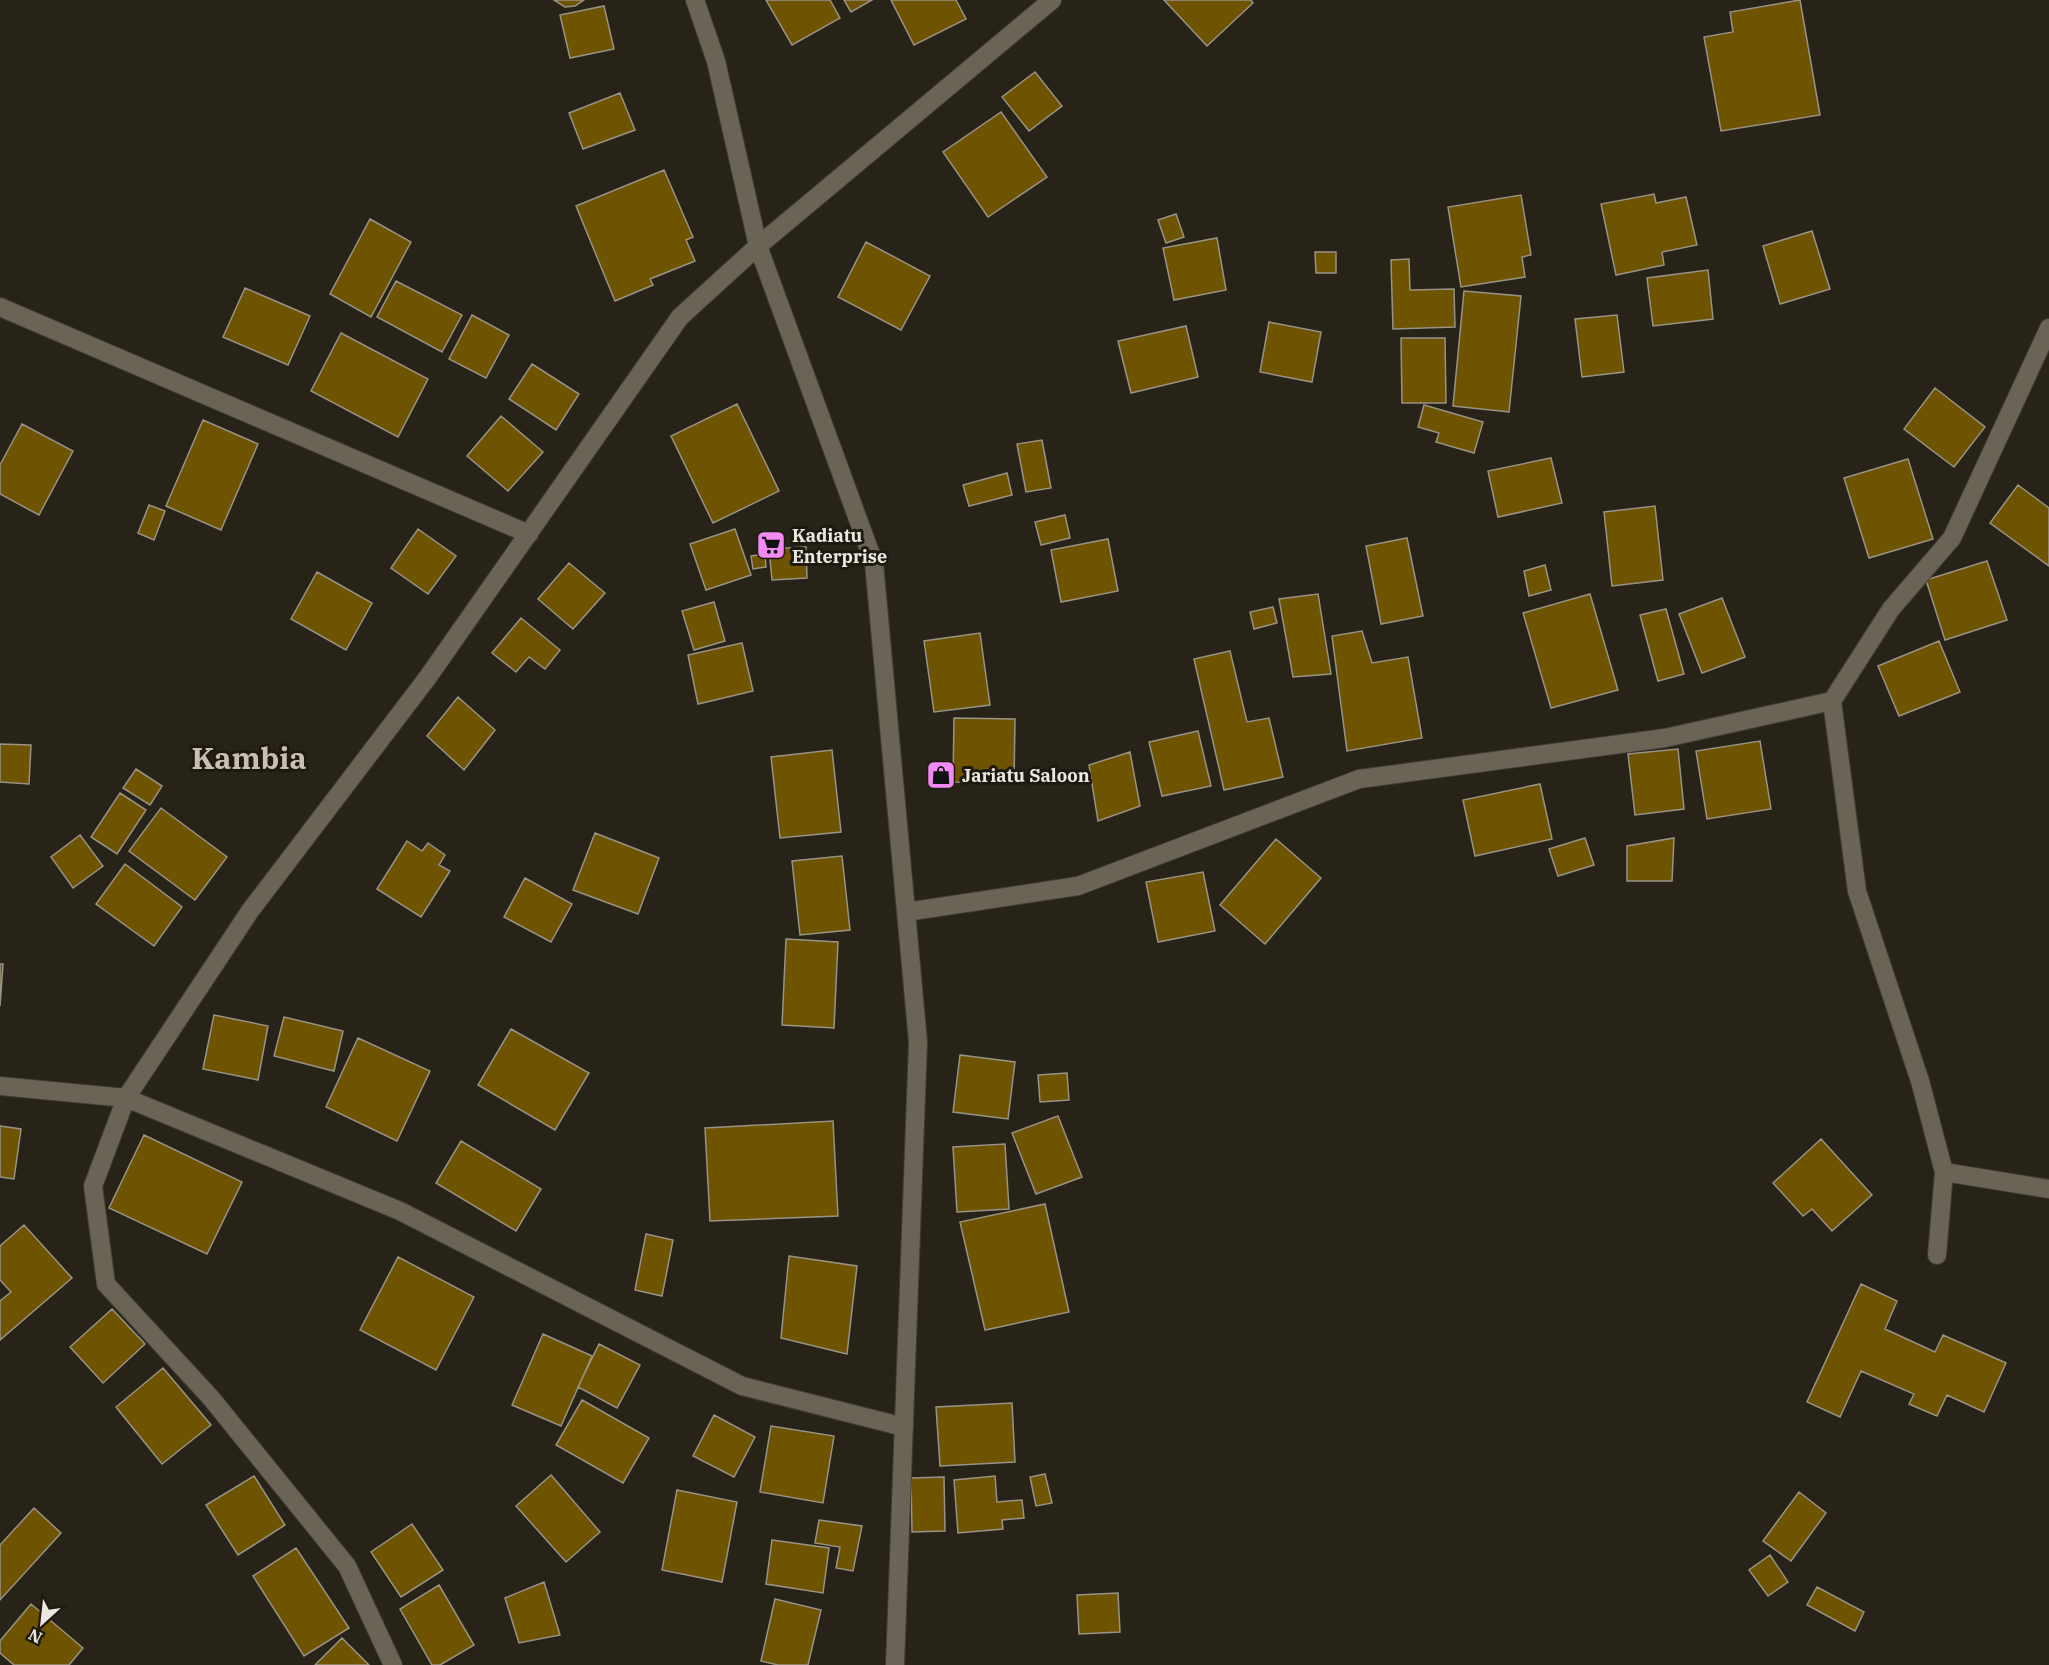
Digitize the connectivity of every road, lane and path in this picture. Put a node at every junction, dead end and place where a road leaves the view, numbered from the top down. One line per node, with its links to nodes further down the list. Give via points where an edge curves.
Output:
1 (695, 0): 3 (street, via 716,62)
2 (1052, 0): 3 (street)
3 (758, 246): 6 (street, via 680,317); 8 (street, via 874,563)
4 (0, 307): 6 (street)
5 (2049, 328): 7 (street, via 1952,538 1891,609)
6 (529, 534): 10 (street, via 428,676 250,911)
7 (1832, 701): 8 (street, via 1665,738 1359,780 1078,886); 11 (street, via 1857,891 1920,1081)
8 (906, 912): 14 (street, via 918,1042)
9 (0, 1086): 10 (street)
10 (126, 1098): 14 (street, via 400,1211 742,1386); 15 (street, via 93,1186 106,1284 211,1398 347,1566)
11 (1944, 1172): 12 (street); 13 (street)
12 (2049, 1189)
13 (1937, 1255)
14 (904, 1427): 16 (street)
15 (393, 1665)
16 (895, 1665)

